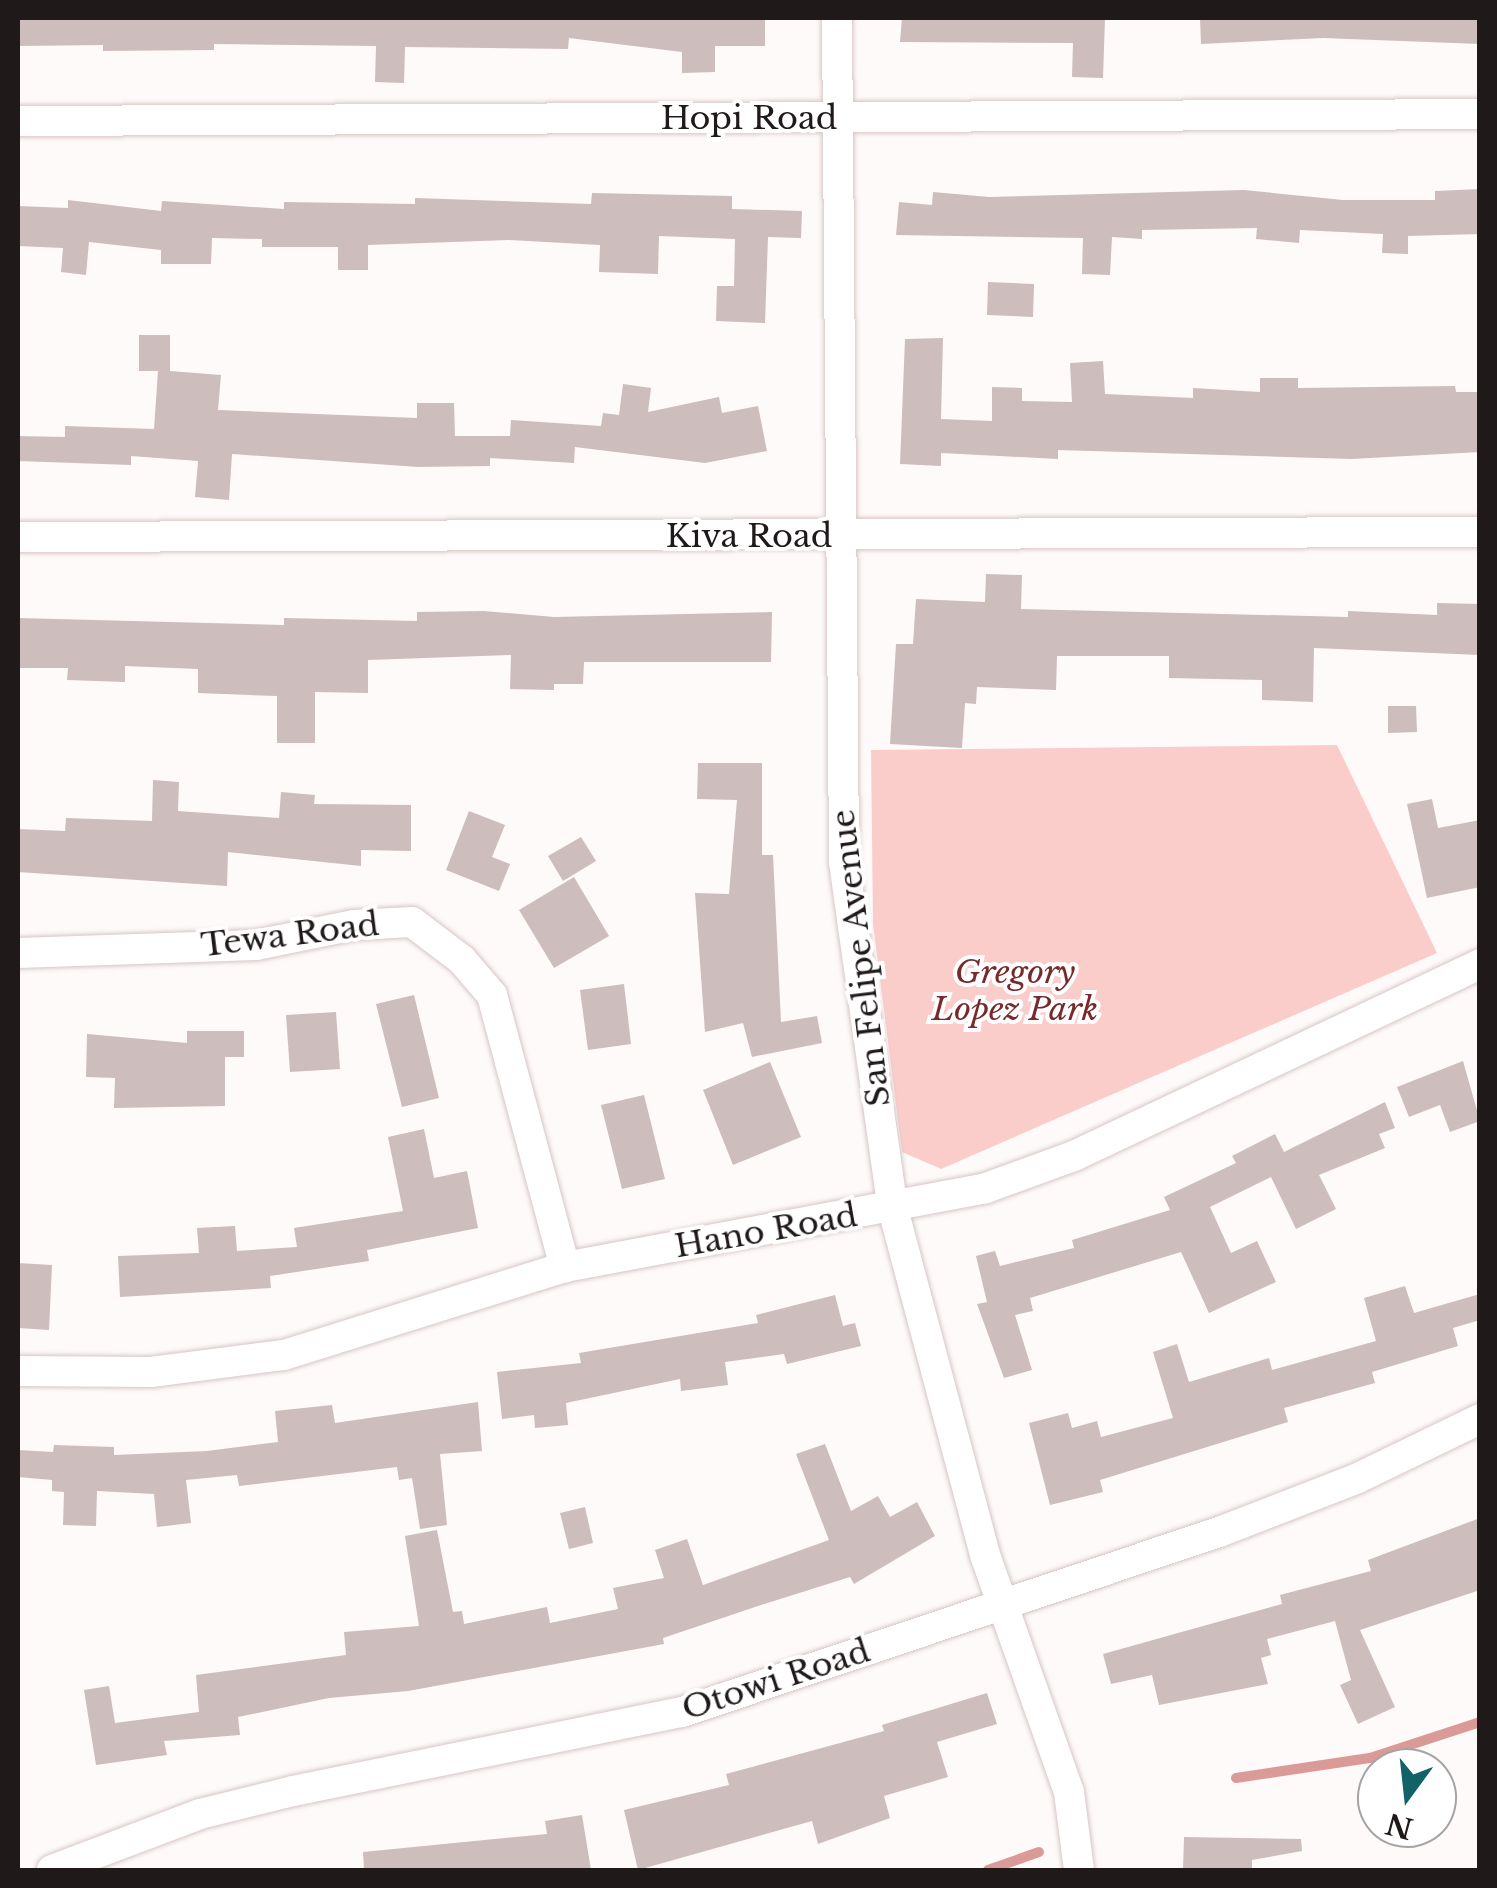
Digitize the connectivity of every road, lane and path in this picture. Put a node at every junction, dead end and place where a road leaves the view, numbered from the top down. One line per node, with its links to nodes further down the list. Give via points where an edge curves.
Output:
1 (837, 18): 3 (street, San Felipe Avenue)
2 (1480, 114): 3 (street, Hopi Road)
3 (836, 118): 4 (street, Hopi Road); 6 (street, San Felipe Avenue)
4 (18, 120)
5 (1480, 532): 6 (street, Kiva Road)
6 (839, 536): 7 (street, Kiva Road); 10 (street, San Felipe Avenue, via 844,862)
7 (18, 537)
8 (18, 953): 11 (street, Tewa Road, via 256,945 354,925 412,922 462,960 492,996)
9 (1480, 964): 10 (street, Hano Road, via 1047,1168)
10 (893, 1208): 11 (street, Hano Road); 14 (street, San Felipe Avenue)
11 (565, 1267): 12 (street, Hano Road, via 284,1354 151,1372)
12 (18, 1371)
13 (1480, 1418): 14 (street, Otowi Road, via 1308,1498)
14 (1004, 1606): 15 (street, Otowi Road, via 682,1712 293,1790 200,1814); 16 (street, San Felipe Avenue, via 1069,1792)
15 (52, 1870)
16 (1079, 1870)

